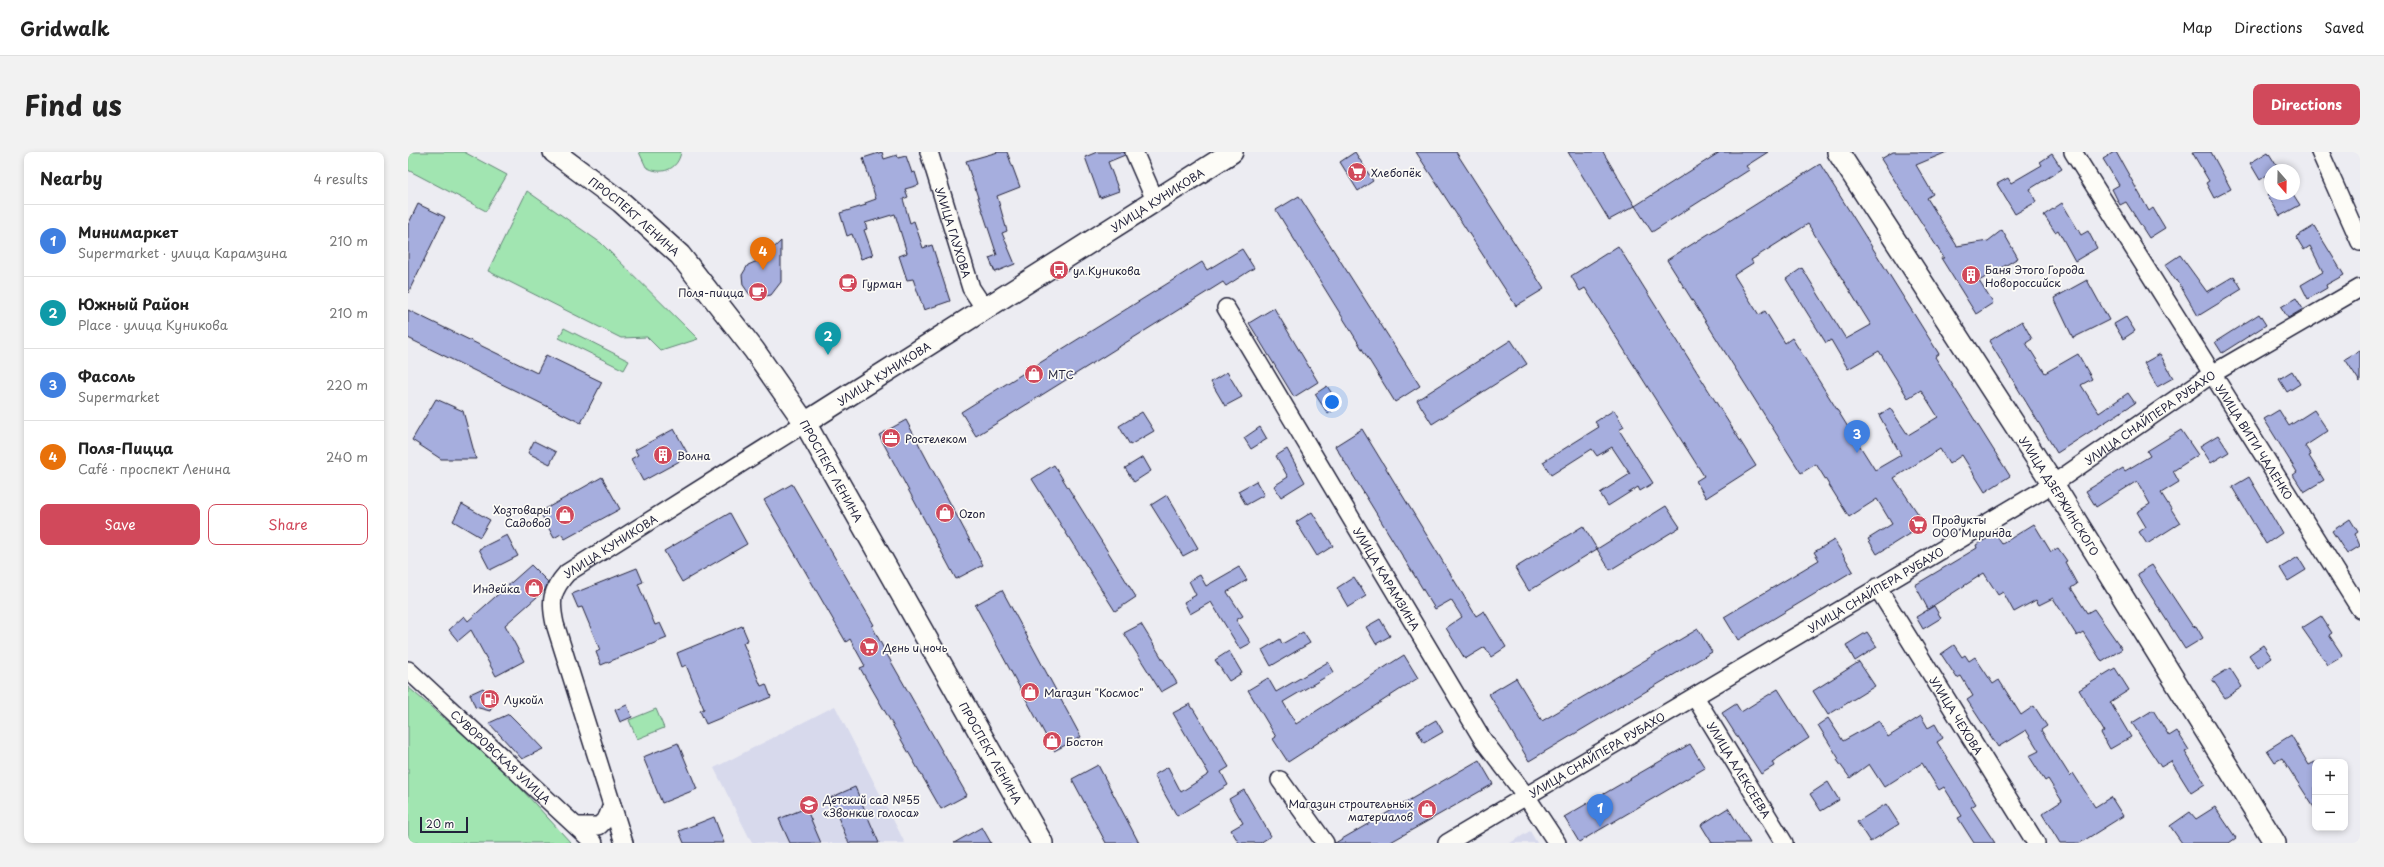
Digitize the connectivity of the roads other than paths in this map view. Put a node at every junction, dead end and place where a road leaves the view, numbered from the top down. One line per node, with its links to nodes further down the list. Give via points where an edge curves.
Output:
1 (554, 152): 14 (street, ПРОСПЕКТ ЛЕНИНА, via 621,202 680,255 754,350)
2 (929, 152): 12 (street, УЛИЦА ГЛУХОВА, via 971,288)
3 (1134, 152): 8 (street)
4 (1232, 152): 8 (street, УЛИЦА КУНИКОВА)
5 (1838, 152): 15 (street, УЛИЦА ДЗЕРЖИНСКОГО)
6 (2073, 152): 13 (street, УЛИЦА ВИТИ ЧАЛЕНКО)
7 (2320, 152): 9 (street)
8 (1155, 200): 12 (street, УЛИЦА КУНИКОВА)
9 (2360, 242)
10 (2360, 288): 13 (street, УЛИЦА СНАЙПЕРА РУБАХО)
11 (1226, 308): 21 (street, УЛИЦА КАРАМЗИНА, via 1483,740)
12 (984, 309): 14 (street, УЛИЦА КУНИКОВА)
13 (2212, 374): 15 (street, УЛИЦА СНАЙПЕРА РУБАХО); 17 (street, УЛИЦА ВИТИ ЧАЛЕНКО)
14 (805, 423): 22 (street, УЛИЦА КУНИКОВА, via 567,573 556,586 551,606); 26 (street, ПРОСПЕКТ ЛЕНИНА)
15 (2053, 484): 16 (street, УЛИЦА СНАЙПЕРА РУБАХО); 32 (street, УЛИЦА ДЗЕРЖИНСКОГО)
16 (1877, 587): 19 (street, УЛИЦА СНАЙПЕРА РУБАХО); 31 (street, УЛИЦА ЧЕХОВА)
17 (2360, 609)
18 (408, 670): 23 (street, СУВОРОВСКАЯ УЛИЦА)
19 (1695, 697): 21 (street, УЛИЦА СНАЙПЕРА РУБАХО); 30 (street, УЛИЦА АЛЕКСЕЕВА)
20 (1280, 780): 27 (street)
21 (1526, 796): 28 (street, УЛИЦА СНАЙПЕРА РУБАХО); 29 (street, УЛИЦА КАРАМЗИНА)
22 (612, 805): 23 (street, via 607,818 599,826); 25 (street)
23 (578, 826): 24 (street, СУВОРОВСКАЯ УЛИЦА)
24 (594, 843)
25 (624, 843)
26 (1042, 843)
27 (1325, 843)
28 (1447, 843)
29 (1557, 843)
30 (1784, 843)
31 (2036, 843)
32 (2275, 843)

